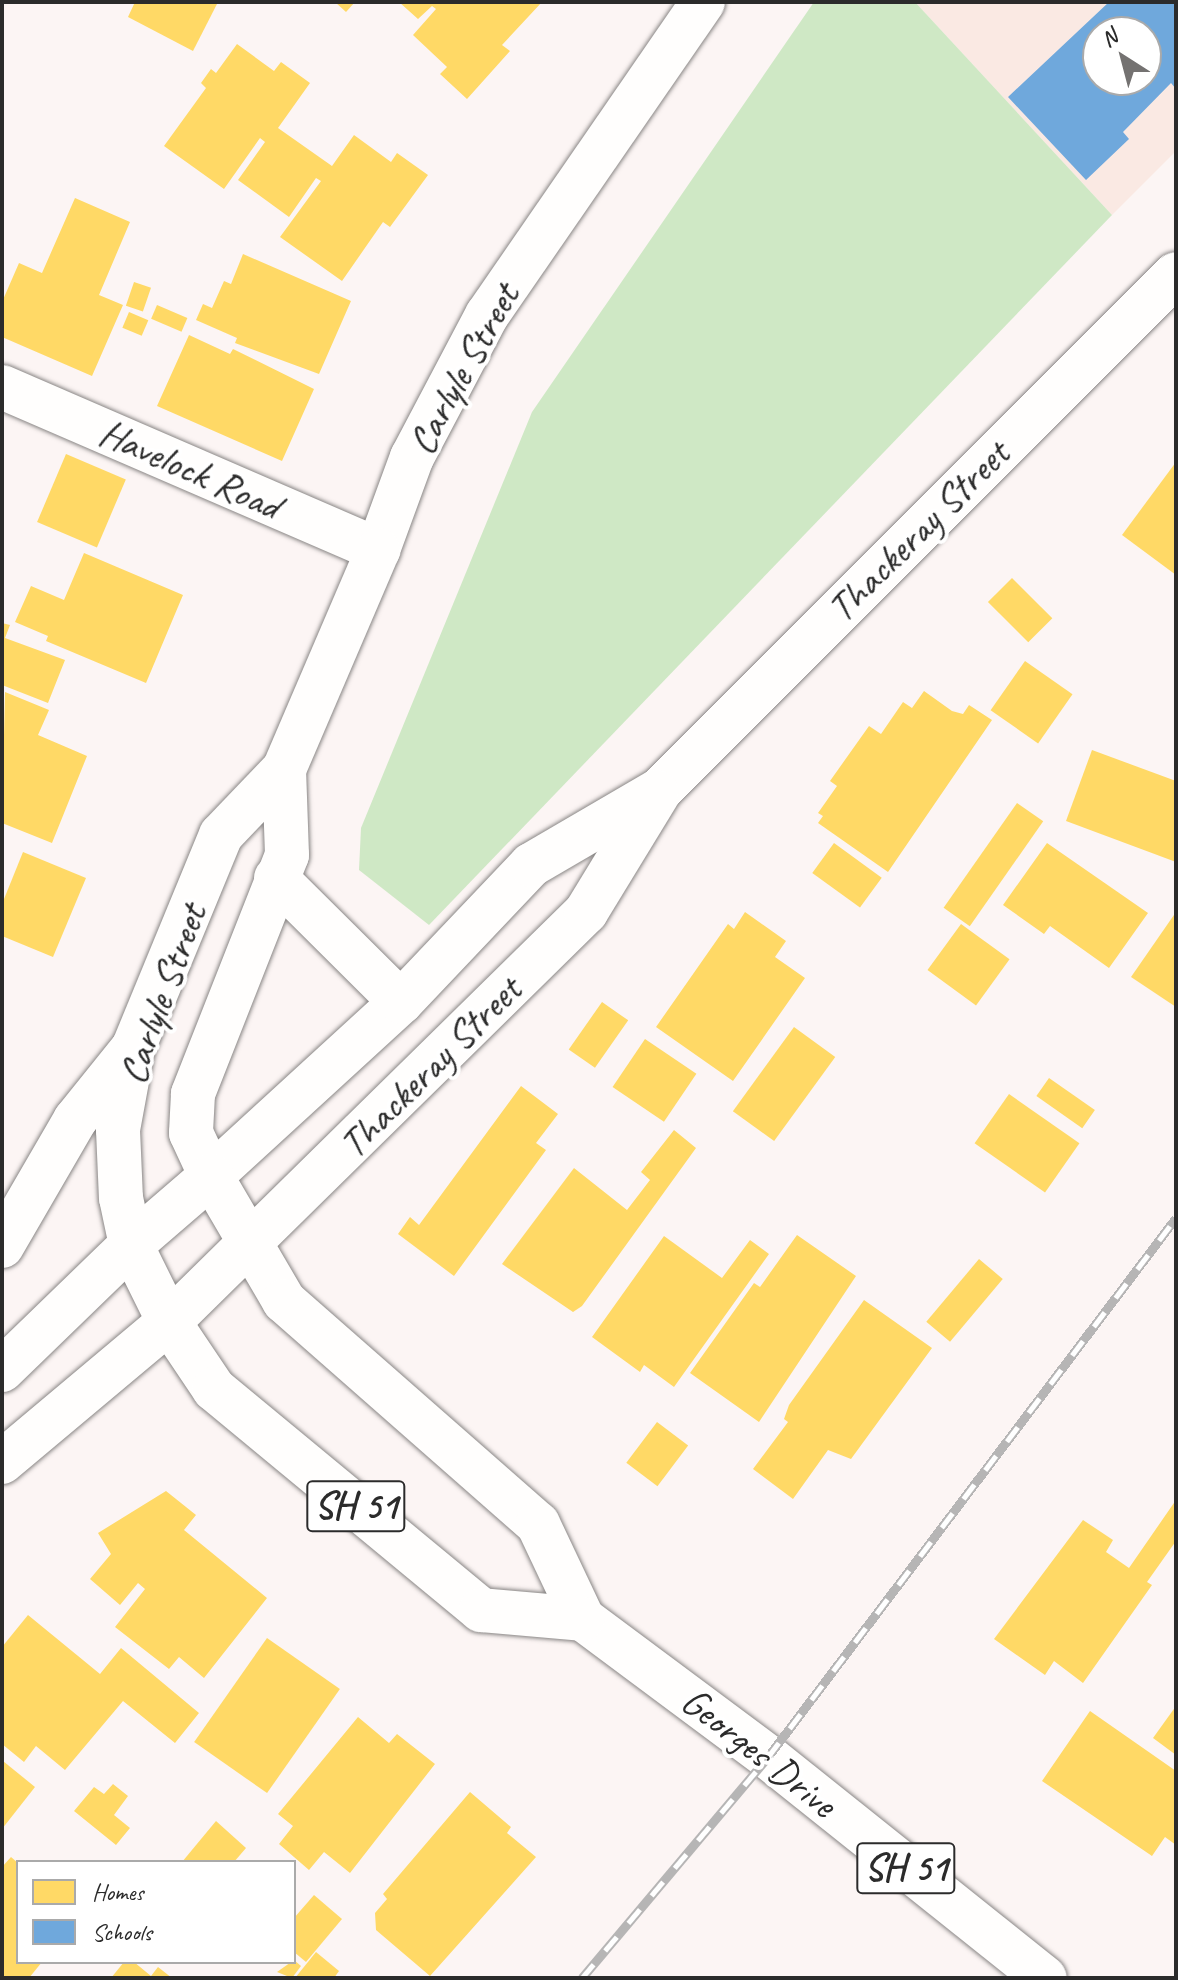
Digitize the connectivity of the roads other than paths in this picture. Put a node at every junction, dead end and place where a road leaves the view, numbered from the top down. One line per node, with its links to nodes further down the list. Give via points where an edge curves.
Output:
1 (703, 2): 4 (main road, Carlyle Street, via 487,315 412,457)
2 (1176, 274): 6 (main road, Thackeray Street)
3 (2, 387): 4 (main road, Havelock Road)
4 (378, 550): 5 (main road, Carlyle Street)
5 (284, 769): 7 (main road, Carlyle Street, via 287,855); 9 (main road, Carlyle Street, via 221,835)
6 (661, 789): 8 (main road, Thackeray Street, via 531,865); 11 (main road, Thackeray Street, via 586,912)
7 (276, 878): 8 (main road); 10 (main road, Carlyle Street, via 193,1094 191,1133)
8 (401, 1002): 10 (main road, Thackeray Street)
9 (133, 1048): 12 (main road, Carlyle Street, via 118,1130 121,1198); 13 (main road, via 75,1120)
10 (211, 1176): 11 (main road, Carlyle Street / SH 51); 12 (main road, Thackeray Street)
11 (252, 1242): 14 (main road, Thackeray Street); 17 (main road, Georges Drive / SH 51, via 284,1301 538,1524)
12 (131, 1245): 14 (main road); 15 (main road, Thackeray Street)
13 (2, 1246)
14 (169, 1322): 16 (main road, Thackeray Street); 17 (main road, SH 51, via 214,1389 481,1610)
15 (2, 1370)
16 (2, 1462)
17 (583, 1619): 18 (main road, Georges Drive / SH 51, via 768,1757)
18 (1045, 1978)

